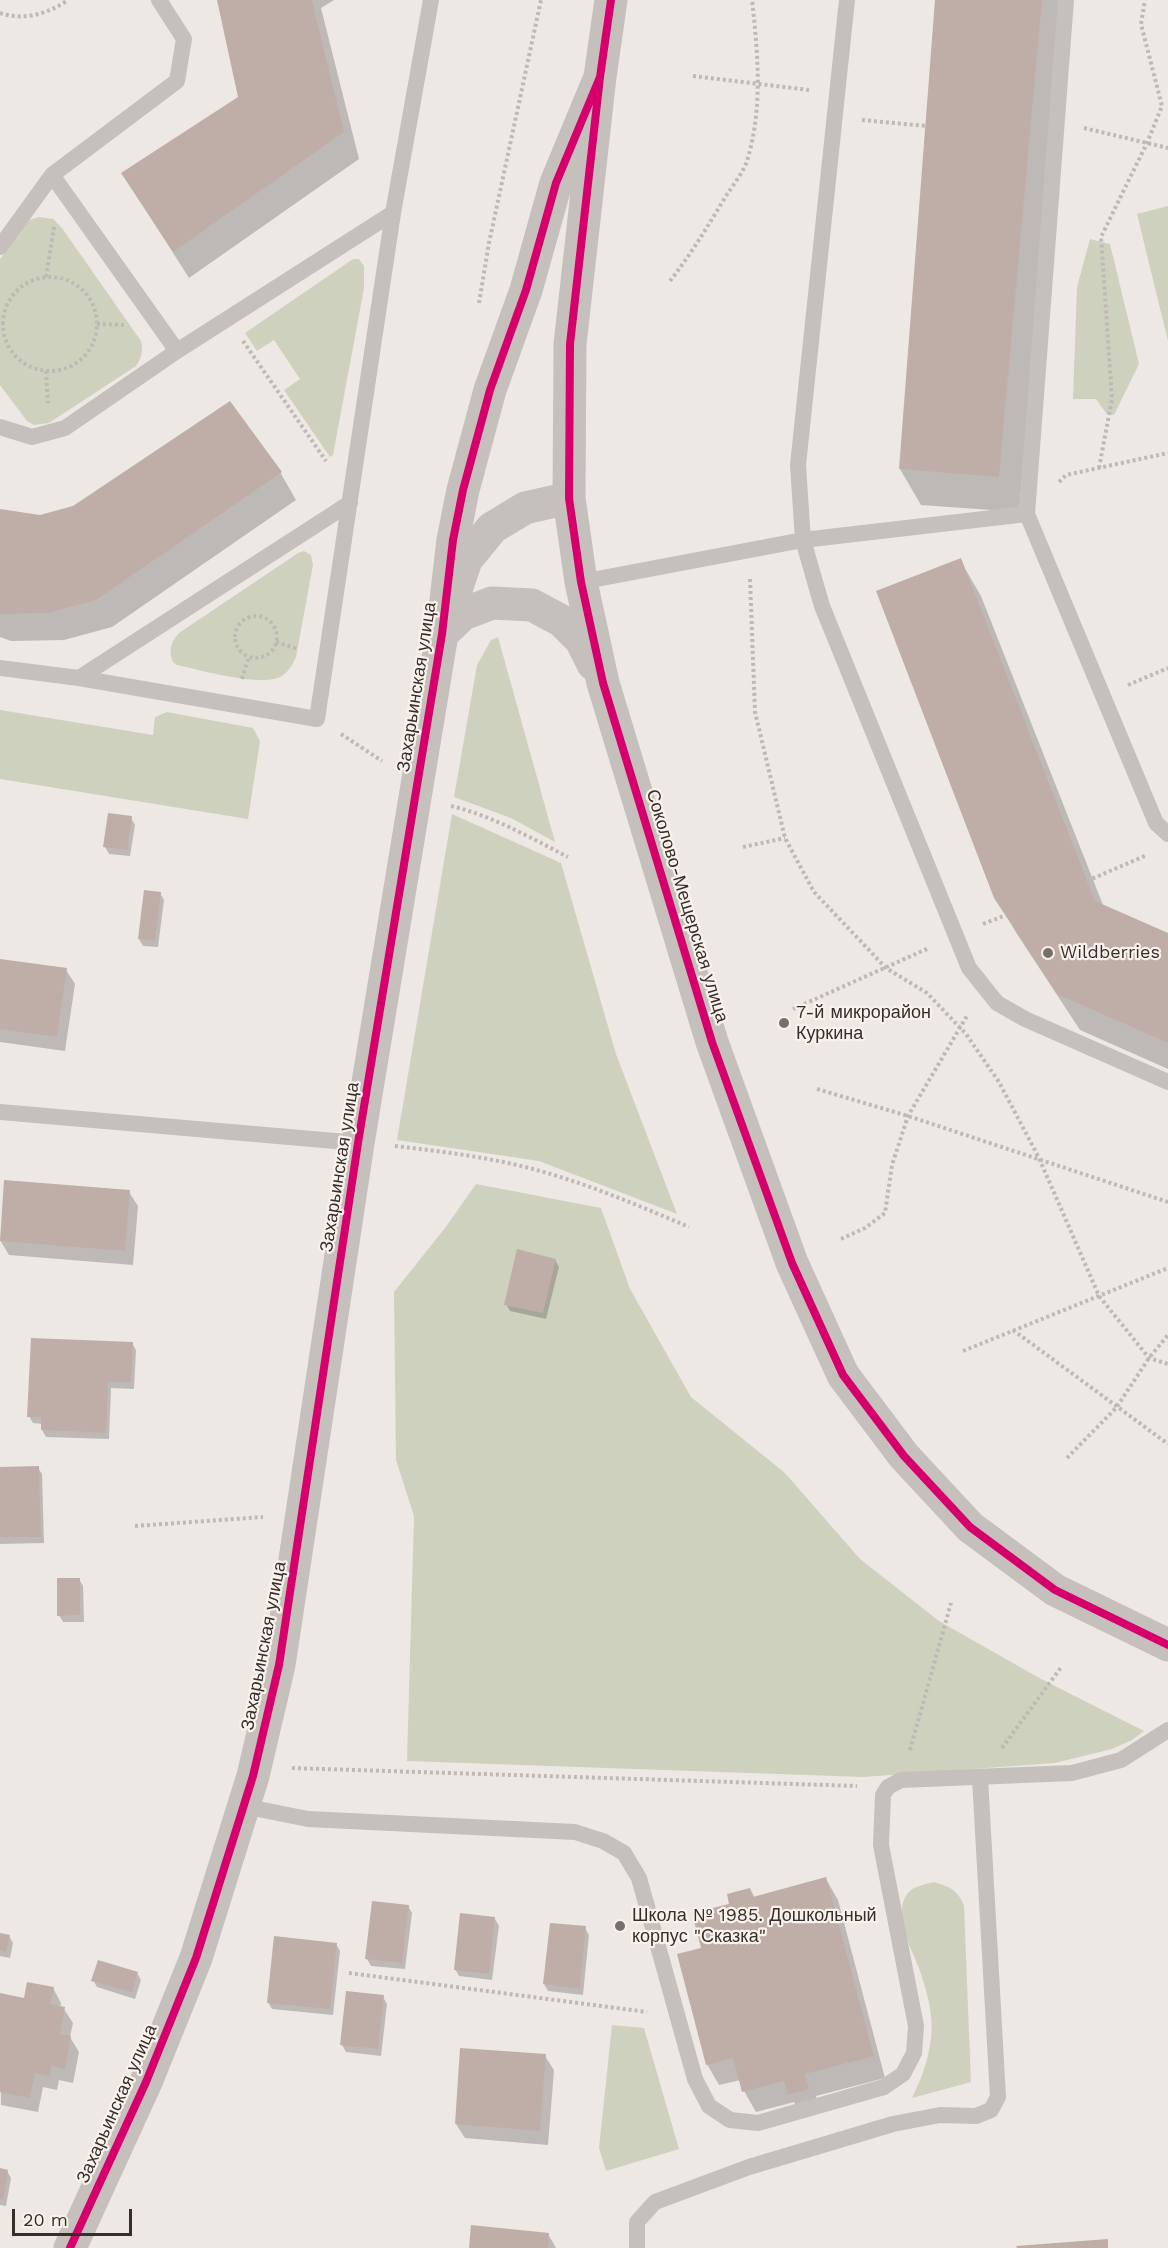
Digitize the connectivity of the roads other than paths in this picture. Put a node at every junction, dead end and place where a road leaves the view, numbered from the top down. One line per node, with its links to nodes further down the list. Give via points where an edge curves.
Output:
1 (159, 0): 7 (lane, via 184,39 177,81)
2 (431, 0): 8 (lane)
3 (611, 0): 6 (street, Соколово-Мещерская улица)
4 (847, 0): 15 (lane, via 798,465)
5 (1066, 0): 14 (lane)
6 (600, 77): 12 (street, Соколово-Мещерская улица, via 570,344); 17 (street, Захарьинская улица, via 556,183 526,290 490,390 453,540)
7 (52, 176): 9 (lane); 10 (lane)
8 (393, 213): 10 (lane); 13 (lane)
9 (0, 247)
10 (177, 351): 11 (lane, via 65,428 32,437)
11 (0, 427)
12 (569, 498): 16 (street, Соколово-Мещерская улица); 17 (street, Захарьинская улица, via 525,508 492,528 466,560)
13 (350, 503): 19 (lane); 19 (lane, via 317,719)
14 (1027, 514): 15 (lane); 21 (lane, via 1156,823)
15 (804, 540): 16 (lane); 22 (lane, via 822,606 969,968 997,1003)
16 (581, 582): 20 (street, Соколово-Мещерская улица)
17 (442, 634): 20 (street, Захарьинская улица, via 463,614 492,603 532,605 562,621 581,640); 24 (street, Захарьинская улица)
18 (0, 668): 19 (lane)
19 (79, 678)
20 (603, 683): 25 (street, Соколово-Мещерская улица, via 712,1042 792,1263 843,1375 904,1456 970,1527 1055,1590)
21 (1168, 834)
22 (1168, 1082)
23 (0, 1112): 24 (lane)
24 (358, 1143): 28 (street, Захарьинская улица, via 280,1655)
25 (1168, 1645)
26 (1168, 1730): 27 (lane, via 1121,1760 1072,1773)
27 (980, 1778): 28 (lane, via 895,1784 883,1795 881,1845 916,2026 914,2053 903,2074 884,2087 758,2123 730,2120 709,2106 695,2079 639,1878 624,1853 603,1840 575,1832 308,1819); 30 (lane, via 998,2097 991,2110 976,2116 940,2115 893,2124 749,2167 655,2202 637,2222)
28 (243, 1806): 29 (street, Захарьинская улица, via 192,1968 146,2082)
29 (70, 2248)
30 (637, 2248)

